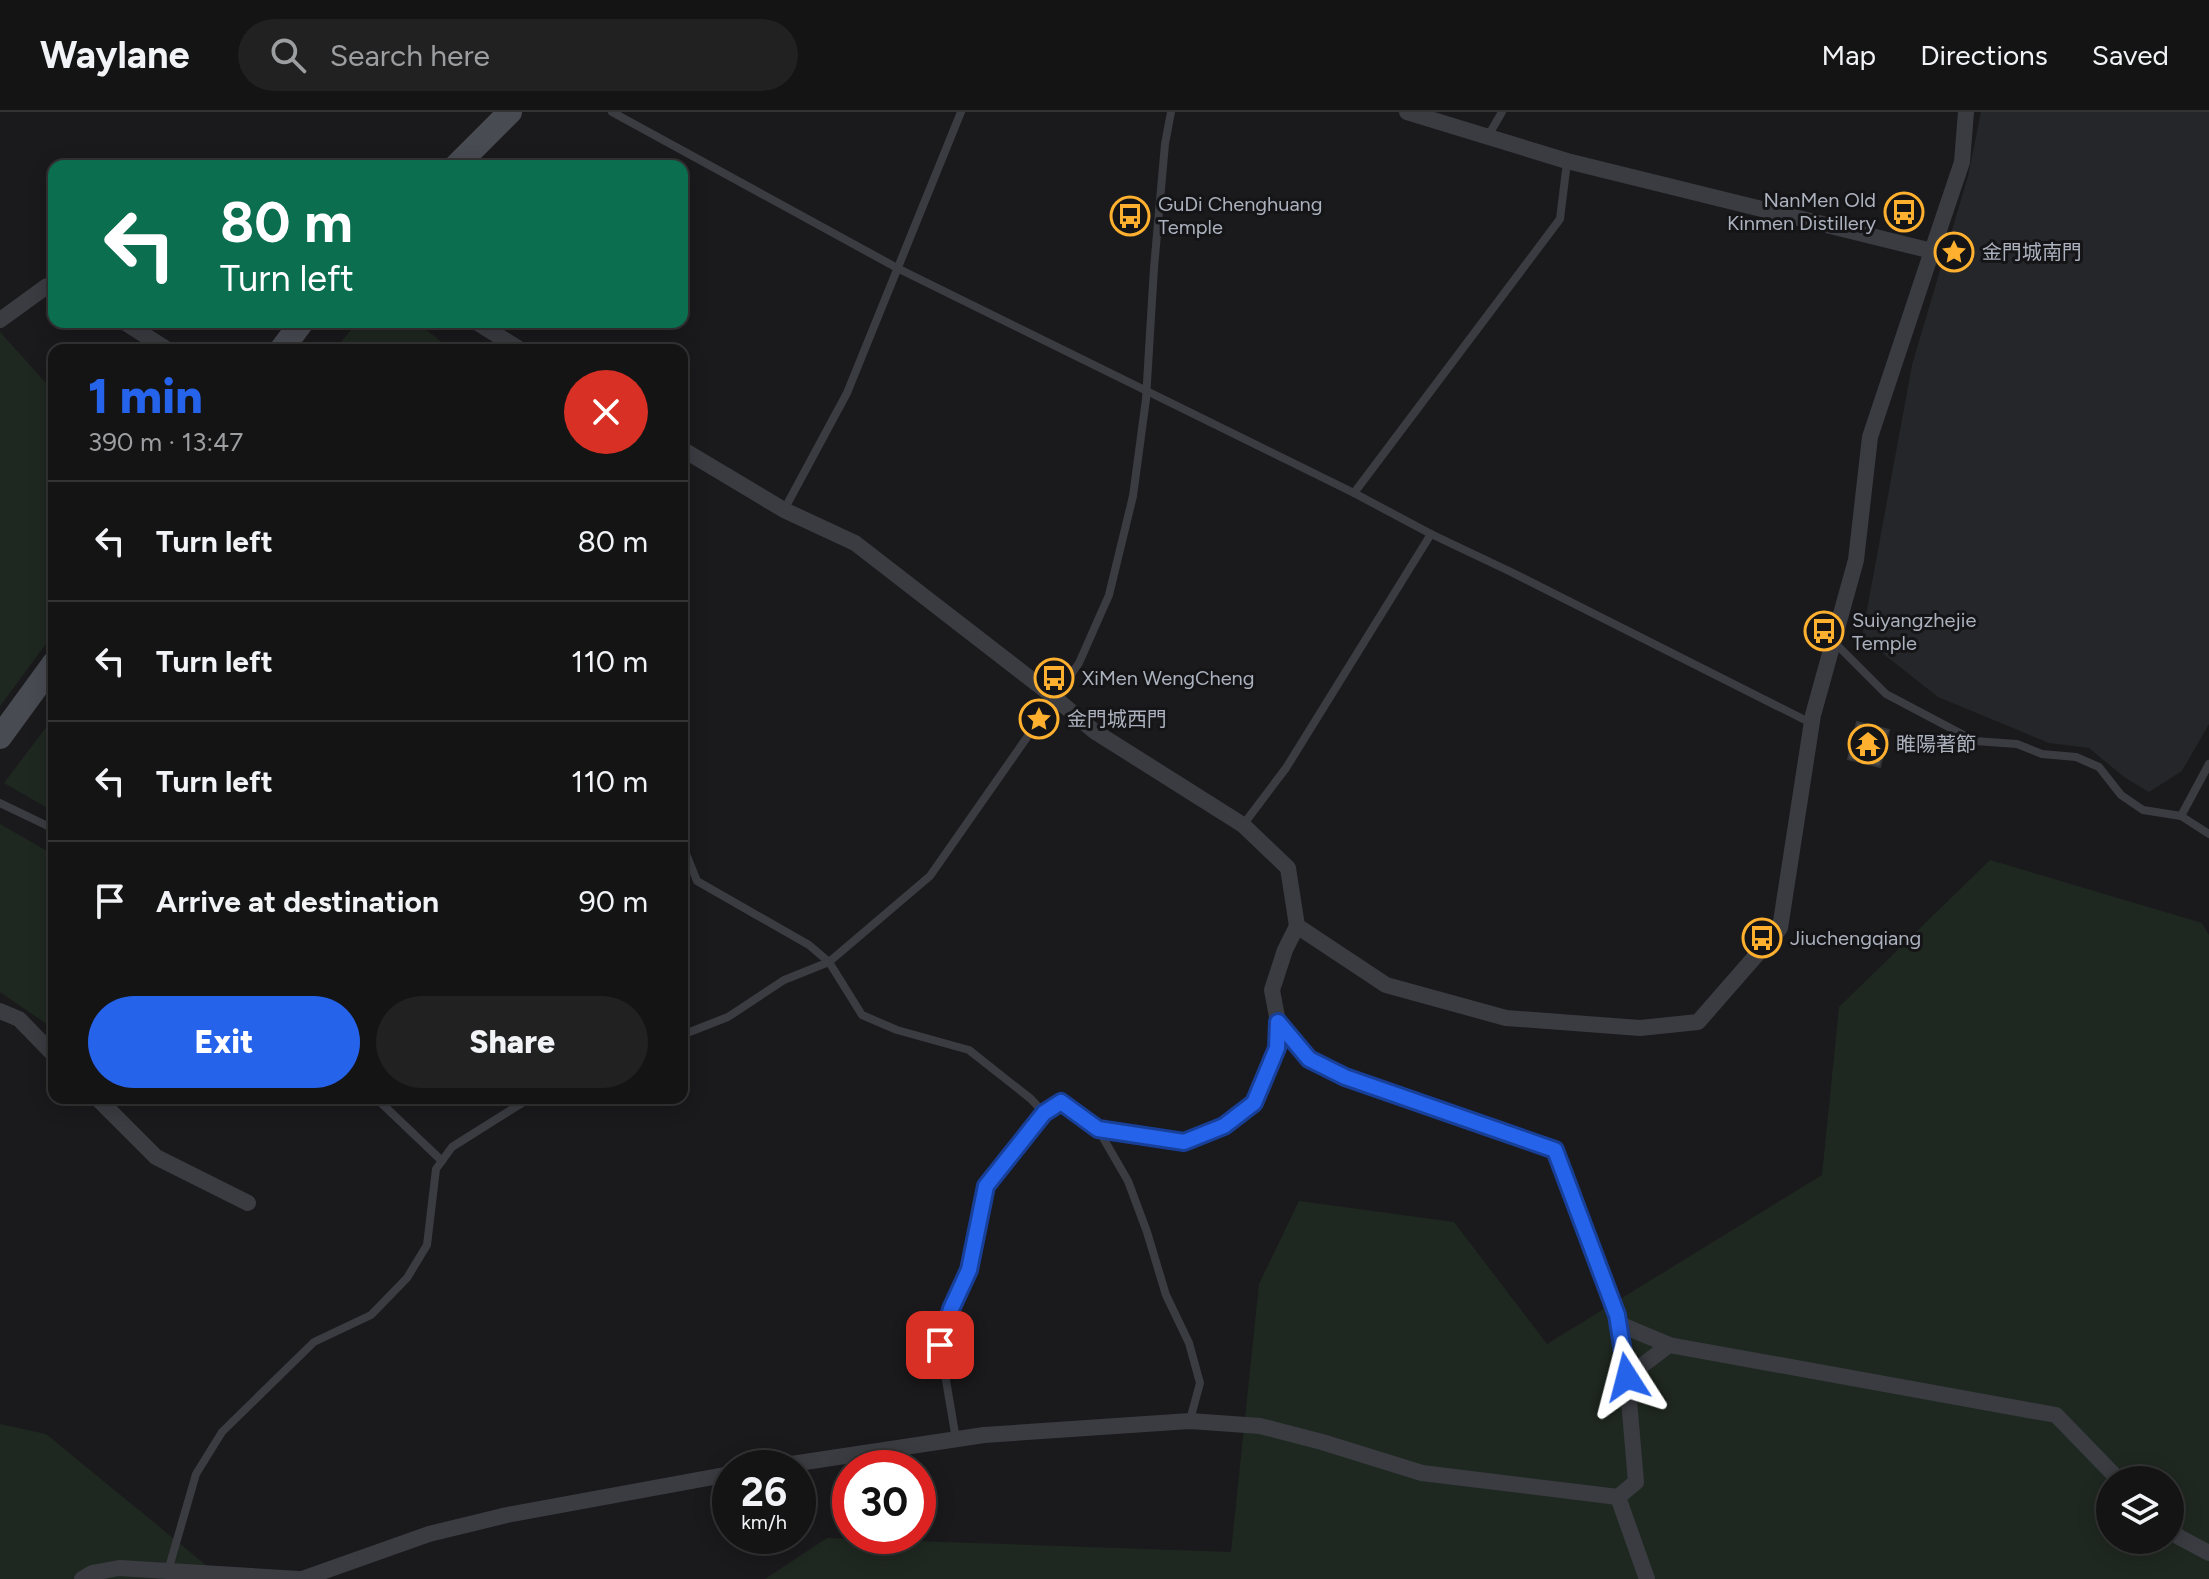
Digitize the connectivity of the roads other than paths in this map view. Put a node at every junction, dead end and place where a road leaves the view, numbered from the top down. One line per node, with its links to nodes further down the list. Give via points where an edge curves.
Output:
1 (510, 112): 9 (main road)
2 (612, 112): 12 (lane)
3 (961, 112): 12 (lane)
4 (1171, 112): 19 (lane)
5 (1407, 112): 8 (street)
6 (1502, 112): 8 (lane)
7 (1966, 112): 11 (street, via 1962,162)
8 (1488, 136): 10 (street)
9 (462, 160)
10 (1567, 161): 11 (street); 21 (lane, via 1560,219)
11 (1932, 251): 24 (street, via 1870,437 1856,560)
12 (899, 269): 19 (lane); 22 (lane, via 847,393)
13 (48, 286): 14 (street)
14 (0, 320)
15 (133, 328): 17 (street)
16 (486, 328): 18 (street)
17 (159, 344)
18 (511, 344)
19 (1147, 392): 21 (lane); 26 (lane, via 1133,496 1109,595 1079,663)
20 (688, 453): 22 (street)
21 (1354, 493): 23 (lane)
22 (784, 510): 26 (street, via 855,543)
23 (1431, 534): 27 (lane); 32 (lane, via 1294,756)
24 (1834, 641): 27 (street); 31 (lane, via 1886,694 1975,741 2076,757 2099,767 2121,795 2143,810)
25 (48, 671): 28 (main road)
26 (1054, 697): 32 (street, via 1094,731); 37 (lane, via 930,876)
27 (1812, 724): 36 (street, via 1780,928 1698,1022 1640,1028 1506,1018 1386,985)
28 (0, 737)
29 (2209, 764): 31 (lane)
30 (0, 803): 33 (lane)
31 (2181, 816): 34 (lane)
32 (1243, 825): 36 (street, via 1288,868)
33 (48, 826)
34 (2209, 834)
35 (688, 859): 37 (lane, via 697,881 809,945)
36 (1297, 926): 39 (street, via 1272,990)
37 (829, 962): 40 (lane, via 784,980 728,1017); 45 (lane, via 862,1015 969,1050)
38 (0, 1011): 41 (street, via 19,1019)
39 (1278, 1022): 46 (lane, via 1277,1048 1254,1103 1224,1126 1184,1142); 49 (street, via 1309,1059 1345,1077 1555,1150)
40 (688, 1033)
41 (48, 1049)
42 (103, 1104): 48 (street, via 156,1157)
43 (382, 1104): 47 (lane)
44 (520, 1104): 47 (lane, via 452,1147)
45 (1044, 1113): 46 (lane, via 1061,1102); 53 (lane, via 986,1186 969,1270 940,1345)
46 (1098, 1129): 52 (lane, via 1128,1181 1166,1295 1189,1343 1200,1383)
47 (442, 1161): 60 (lane, via 436,1169 427,1245 407,1278 371,1315 314,1342 222,1432 196,1474)
48 (248, 1203)
49 (1619, 1324): 50 (street); 51 (street)
50 (1669, 1345): 51 (street); 55 (street, via 2056,1415)
51 (1627, 1377): 57 (street, via 1636,1482)
52 (1190, 1421): 53 (street); 57 (street, via 1260,1426 1422,1473)
53 (956, 1439): 54 (street)
54 (816, 1460)
55 (2105, 1466)
56 (712, 1477): 62 (street, via 442,1531)
57 (1618, 1497): 63 (street)
58 (2184, 1540): 59 (street)
59 (2209, 1553)
60 (168, 1571): 61 (street, via 119,1568); 62 (street)
61 (82, 1579)
62 (300, 1579)
63 (1647, 1579)

